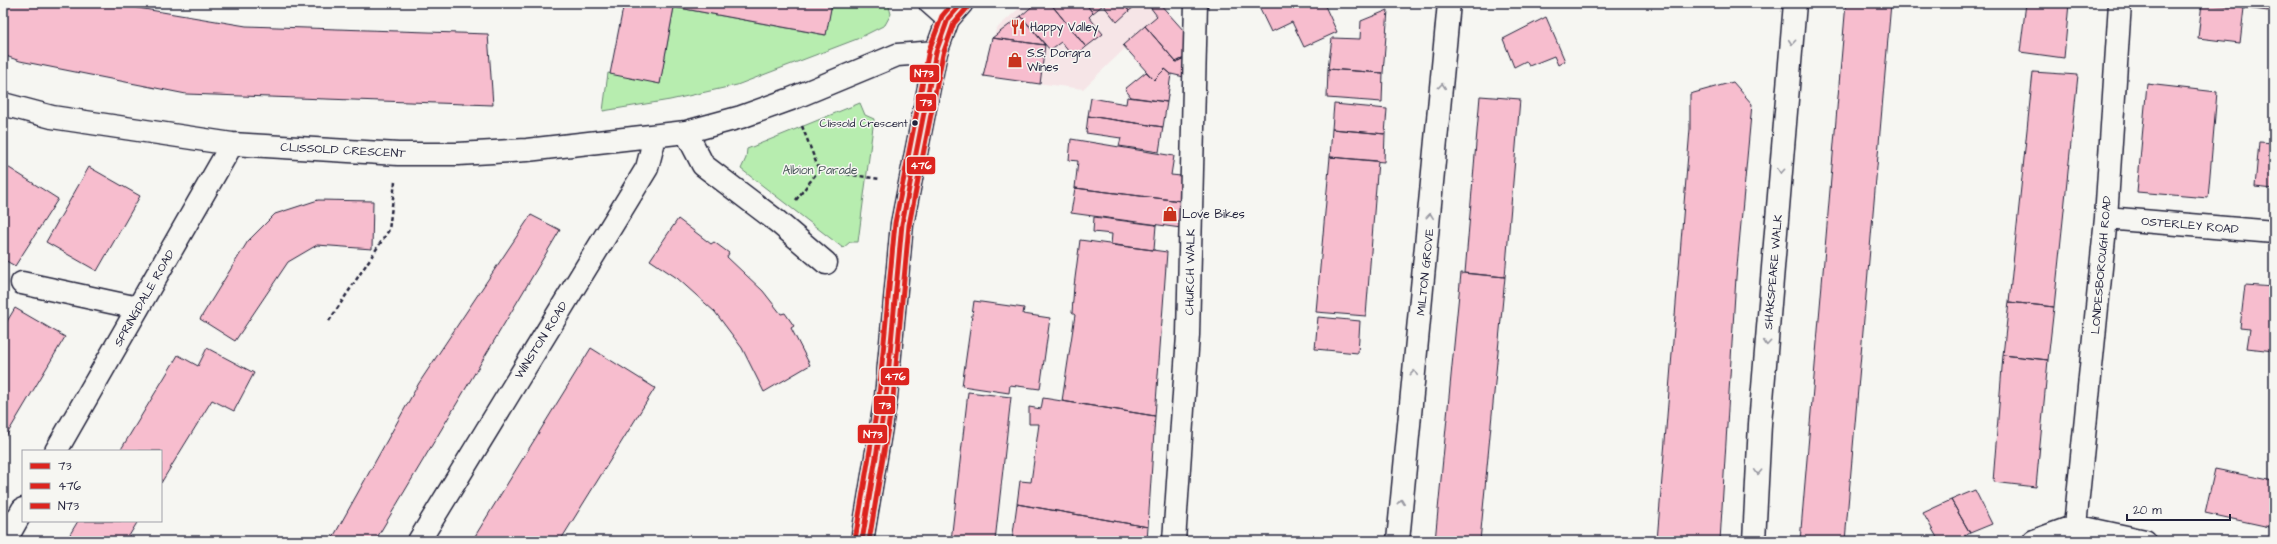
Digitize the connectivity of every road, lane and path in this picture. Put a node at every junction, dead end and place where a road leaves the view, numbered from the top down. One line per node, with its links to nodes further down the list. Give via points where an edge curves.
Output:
1 (930, 3): 7 (street)
2 (962, 3): 7 (street)
3 (1196, 3): 30 (street, CHURCH WALK, via 1188,335)
4 (1450, 3): 31 (street, MILTON GROVE, one-way to 4)
5 (1795, 3): 32 (street, SHAKSPEARE WALK, one-way to 32, via 1760,424)
6 (2120, 3): 17 (street, LONDESBOROUGH ROAD)
7 (948, 20): 8 (street)
8 (936, 52): 9 (street, CLISSOLD CRESCENT, via 897,55); 16 (street)
9 (791, 99): 11 (street, CLISSOLD CRESCENT, via 741,117); 15 (path)
10 (3, 104): 13 (street, CLISSOLD CRESCENT, via 52,117)
11 (686, 132): 12 (street, CLISSOLD CRESCENT); 18 (street, via 703,165)
12 (655, 137): 14 (street, CLISSOLD CRESCENT, via 527,150); 28 (street, WINSTON ROAD, via 647,168)
13 (232, 144): 14 (street, CLISSOLD CRESCENT); 22 (street, SPRINGDALE ROAD)
14 (398, 154): 23 (path, via 389,230)
15 (819, 170): 16 (path); 18 (path)
16 (911, 184): 29 (street, via 902,224 886,397)
17 (2106, 218): 19 (street, OSTERLEY ROAD); 26 (street, LONDESBOROUGH ROAD)
18 (778, 222): 20 (street)
19 (2274, 232)
20 (826, 263)
21 (22, 283): 22 (street)
22 (138, 308): 24 (street, SPRINGDALE ROAD)
23 (329, 321)
24 (57, 450)
25 (22, 511): 27 (street)
26 (2075, 526): 33 (street); 34 (street)
27 (5, 541)
28 (419, 541)
29 (862, 541)
30 (1174, 541)
31 (1398, 541)
32 (1754, 541)
33 (2034, 541)
34 (2145, 541)

